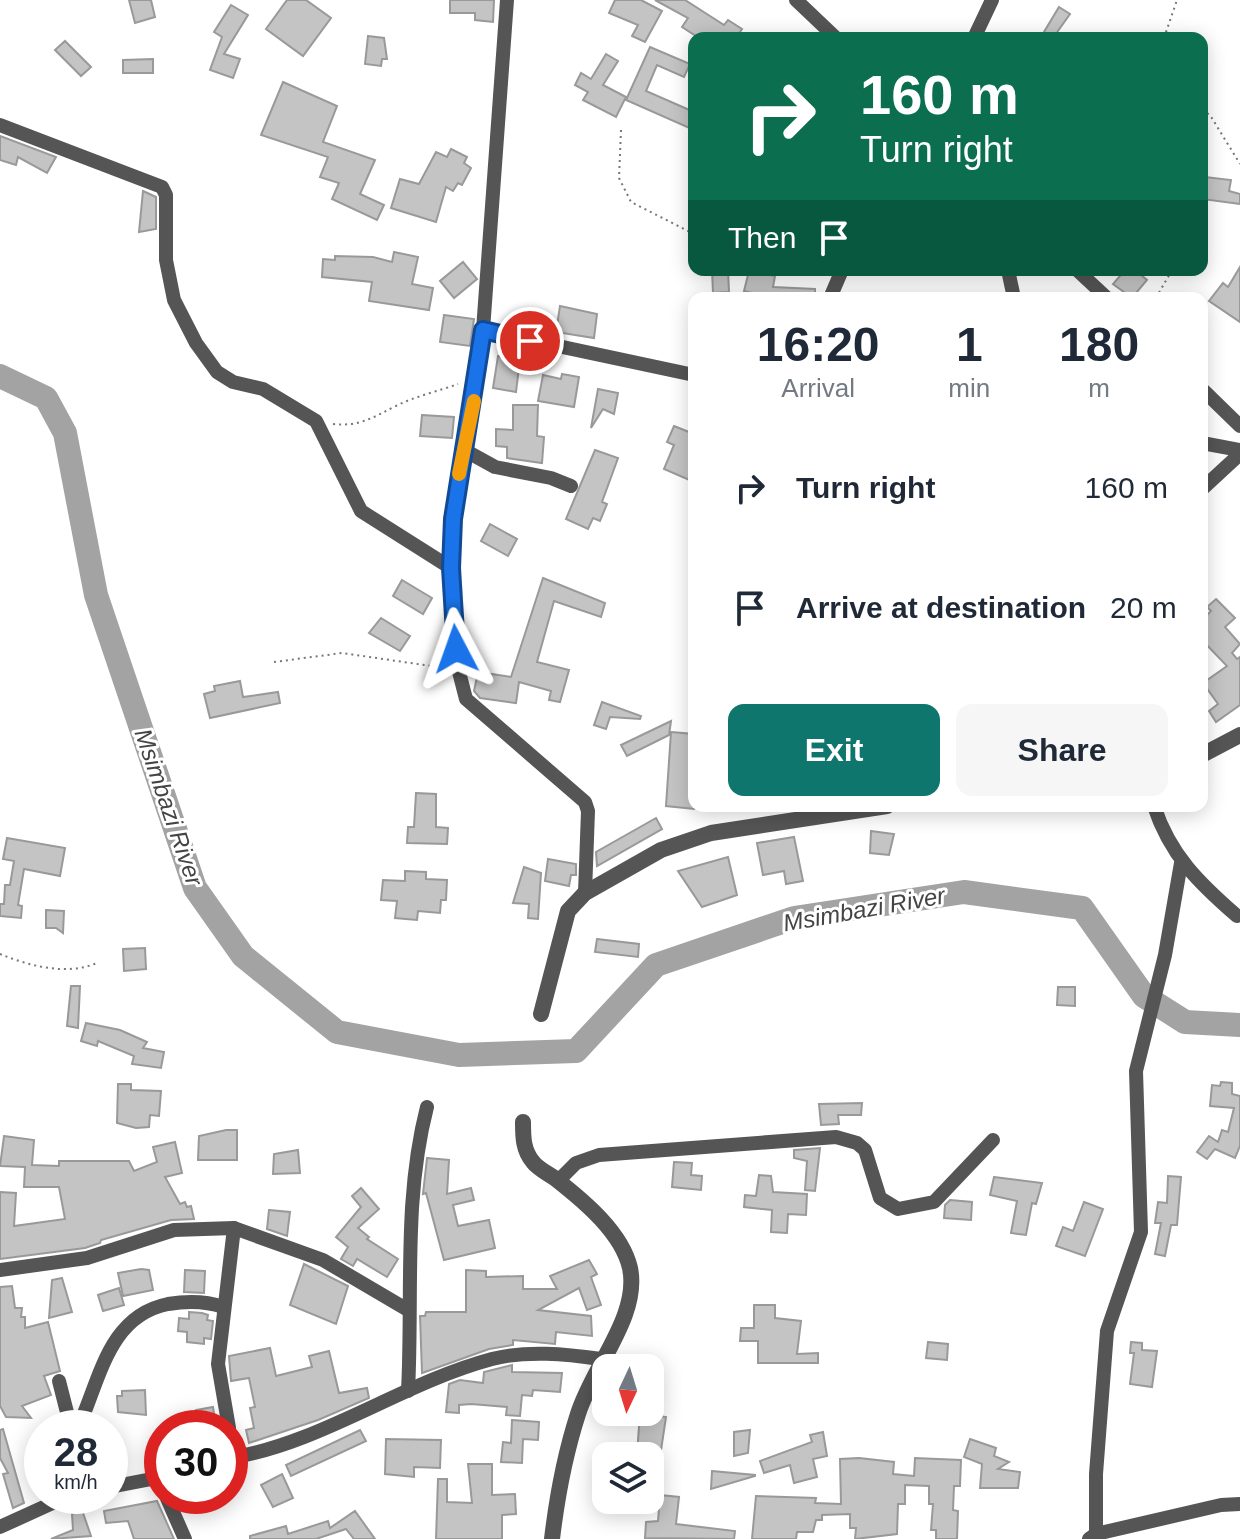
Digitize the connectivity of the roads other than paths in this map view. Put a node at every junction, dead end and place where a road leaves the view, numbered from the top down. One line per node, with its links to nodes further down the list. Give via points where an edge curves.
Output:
1 (507, 0): 9 (street)
2 (796, 0): 4 (street)
3 (992, 0): 5 (street)
4 (830, 32)
5 (977, 32)
6 (0, 125): 18 (street, via 162,187 170,284 196,343 217,372 263,389 316,421 361,511)
7 (1083, 276): 8 (street)
8 (1101, 292)
9 (483, 330): 10 (street); 14 (street)
10 (688, 374)
11 (1208, 395): 12 (street)
12 (1240, 426)
13 (1208, 444): 15 (street)
14 (466, 451): 17 (street, via 495,467); 18 (street, via 455,497)
15 (1240, 452): 16 (street)
16 (1208, 483)
17 (571, 486)
18 (451, 568): 24 (street, via 458,668 466,699 585,802)
19 (1240, 735): 20 (street)
20 (1208, 752)
21 (832, 812): 24 (street, via 711,833 661,850)
22 (1156, 812): 23 (street)
23 (1181, 863): 25 (street); 48 (street, via 1136,1071 1141,1232 1107,1331)
24 (585, 893): 26 (street, via 568,911)
25 (1237, 916)
26 (541, 1014)
27 (427, 1107): 34 (street, via 415,1160)
28 (523, 1122): 30 (street, via 523,1144 534,1164)
29 (993, 1140): 30 (street, via 934,1202 910,1209 880,1198 865,1150 836,1137 599,1155 576,1163)
30 (558, 1181): 35 (street, via 619,1241 629,1264 630,1309)
31 (234, 1228): 32 (street, via 174,1230 87,1258); 33 (street); 34 (street, via 323,1260)
32 (0, 1270)
33 (223, 1307): 41 (street, via 171,1304 130,1320 117,1335); 42 (street, via 218,1383)
34 (408, 1310): 39 (street)
35 (604, 1354)
36 (592, 1358): 39 (street, via 533,1354 493,1359)
37 (592, 1380): 50 (street, via 578,1413)
38 (59, 1381): 40 (street)
39 (408, 1391): 43 (street, via 275,1448)
40 (66, 1410)
41 (86, 1410)
42 (225, 1410)
43 (248, 1454)
44 (1240, 1504): 48 (street)
45 (29, 1514): 47 (street)
46 (174, 1514): 49 (street)
47 (0, 1527)
48 (1092, 1536)
49 (185, 1539)
50 (552, 1539)

